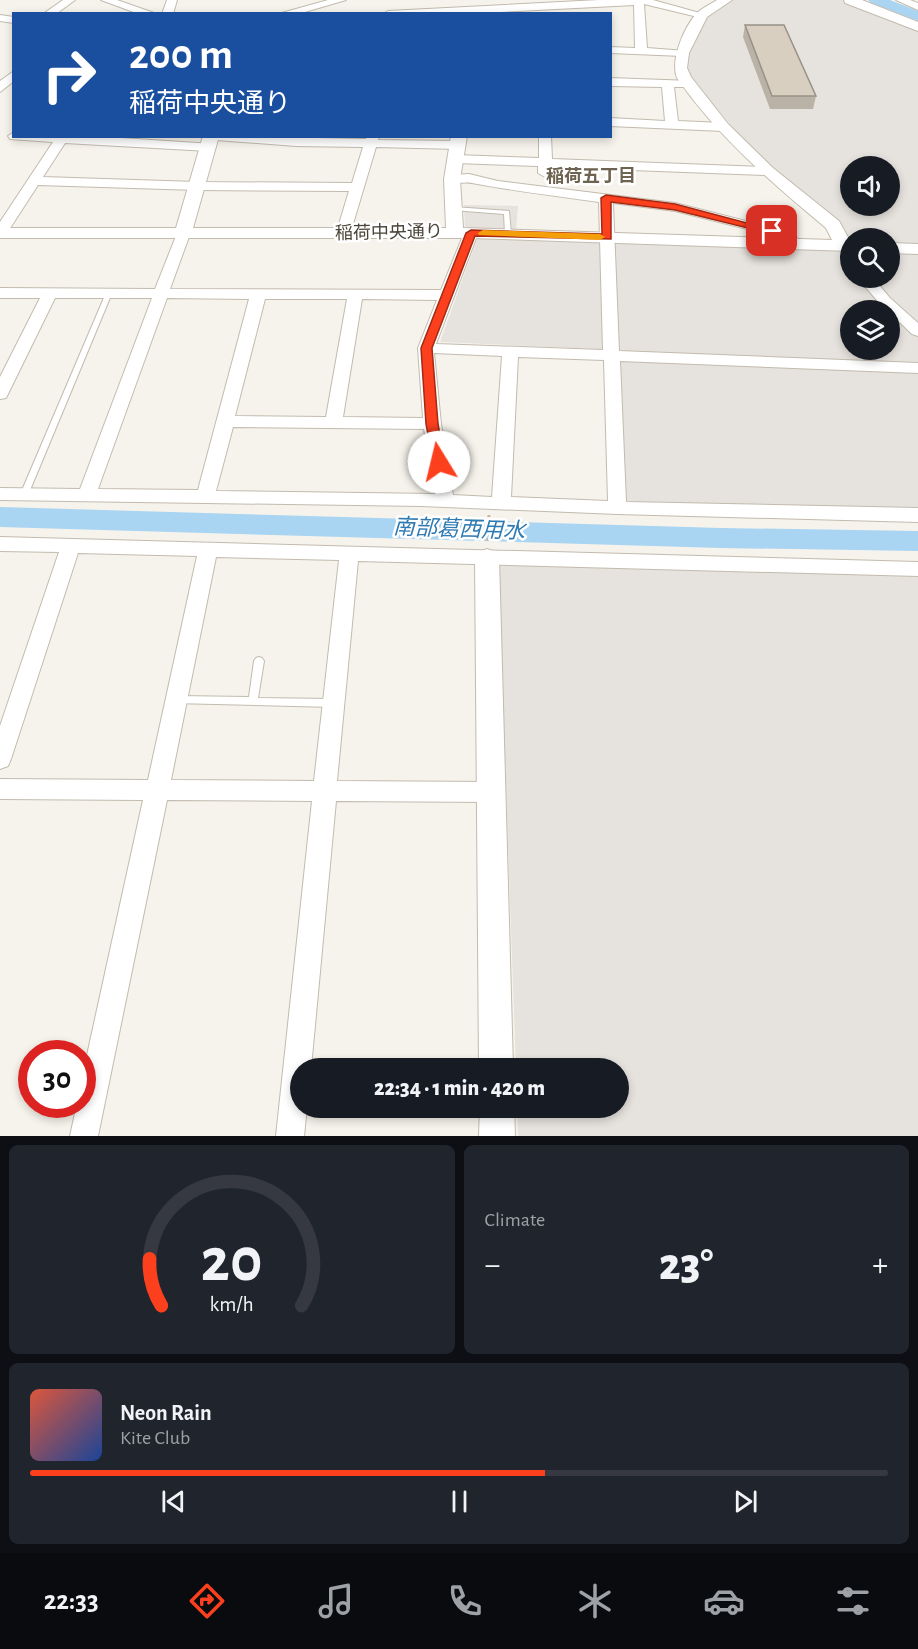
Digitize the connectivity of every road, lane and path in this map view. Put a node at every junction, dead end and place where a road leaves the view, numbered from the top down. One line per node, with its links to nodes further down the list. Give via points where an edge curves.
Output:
1 (70, 0): 13 (street)
2 (106, 0): 14 (street)
3 (341, 0): 15 (street)
4 (390, 0): 12 (street)
5 (726, 0): 17 (street)
6 (850, 0): 18 (street)
7 (901, 0): 10 (street)
8 (640, 1): 11 (street); 17 (street); 20 (street)
9 (516, 3): 11 (street); 12 (street)
10 (918, 7)
11 (579, 8)
12 (406, 11): 16 (street)
13 (51, 12)
14 (145, 12)
15 (290, 12)
16 (400, 12)
17 (702, 15): 21 (street)
18 (918, 27)
19 (612, 50): 20 (street)
20 (641, 51): 21 (street)
21 (682, 53): 25 (street, via 680,68)
22 (12, 75): 26 (street)
23 (612, 82): 24 (street)
24 (668, 84): 25 (street); 28 (street)
25 (688, 84): 29 (street)
26 (0, 88)
27 (612, 122): 28 (street)
28 (672, 125): 29 (street)
29 (723, 127): 38 (street)
30 (62, 138): 32 (street); 40 (street)
31 (544, 138): 37 (street)
32 (119, 139): 33 (street)
33 (212, 140): 34 (street); 41 (street)
34 (297, 140): 35 (street)
35 (372, 140): 36 (street); 42 (street)
36 (458, 147): 37 (street); 39 (street)
37 (544, 162): 38 (street); 43 (street)
38 (767, 171): 51 (street, via 833,225)
39 (452, 178): 43 (street); 45 (street)
40 (34, 181): 41 (street); 46 (street)
41 (197, 186): 42 (street); 48 (street)
42 (358, 187): 49 (street)
43 (545, 190): 44 (street)
44 (606, 198): 52 (street); 53 (street, via 675,207 772,231)
45 (454, 209): 47 (street); 50 (lane, via 507,212)
46 (0, 233): 48 (street, 稲荷中央通り)
47 (463, 233): 49 (street, 稲荷中央通り); 50 (street, 稲荷中央通り); 64 (street)
48 (183, 234): 49 (street, 稲荷中央通り); 61 (street)
49 (343, 234)
50 (508, 234): 52 (street, 稲荷中央通り)
51 (840, 236)
52 (607, 237): 53 (street, 稲荷中央通り); 68 (street)
53 (797, 244): 54 (street, 稲荷中央通り)
54 (840, 247)
55 (900, 248): 56 (street)
56 (918, 249)
57 (874, 288): 65 (street)
58 (0, 293): 59 (street)
59 (50, 293): 60 (street); 70 (street)
60 (109, 294): 61 (street); 75 (lane)
61 (161, 294): 62 (street); 76 (street)
62 (258, 295): 63 (street); 71 (street)
63 (355, 295): 64 (street); 72 (street)
64 (447, 295): 66 (street)
65 (918, 331)
66 (426, 348): 67 (street); 73 (street)
67 (510, 352): 68 (street); 80 (street)
68 (611, 356): 69 (street); 79 (street)
69 (918, 368)
70 (2, 386)
71 (226, 421): 72 (street); 77 (street)
72 (334, 422): 73 (street)
73 (432, 424): 78 (street)
74 (0, 494): 75 (street)
75 (24, 495): 76 (street)
76 (87, 495): 77 (street)
77 (206, 496): 78 (street)
78 (445, 501): 80 (street)
79 (617, 508): 80 (street); 81 (street)
80 (495, 510): 84 (path)
81 (918, 515)
82 (0, 544): 83 (street)
83 (71, 545): 85 (street); 92 (street)
84 (488, 546): 86 (street); 87 (street); 96 (street)
85 (208, 549): 86 (street); 89 (street)
86 (349, 553): 91 (street)
87 (918, 569)
88 (259, 661): 90 (lane)
89 (177, 700): 90 (lane); 94 (street)
90 (253, 701): 91 (lane)
91 (333, 703): 95 (street)
92 (0, 759)
93 (0, 789): 94 (street)
94 (157, 790): 95 (street); 99 (street)
95 (325, 791): 96 (street); 100 (street)
96 (492, 792): 97 (street)
97 (496, 1058)
98 (497, 1118): 101 (street)
99 (84, 1136)
100 (290, 1136)
101 (497, 1136)

